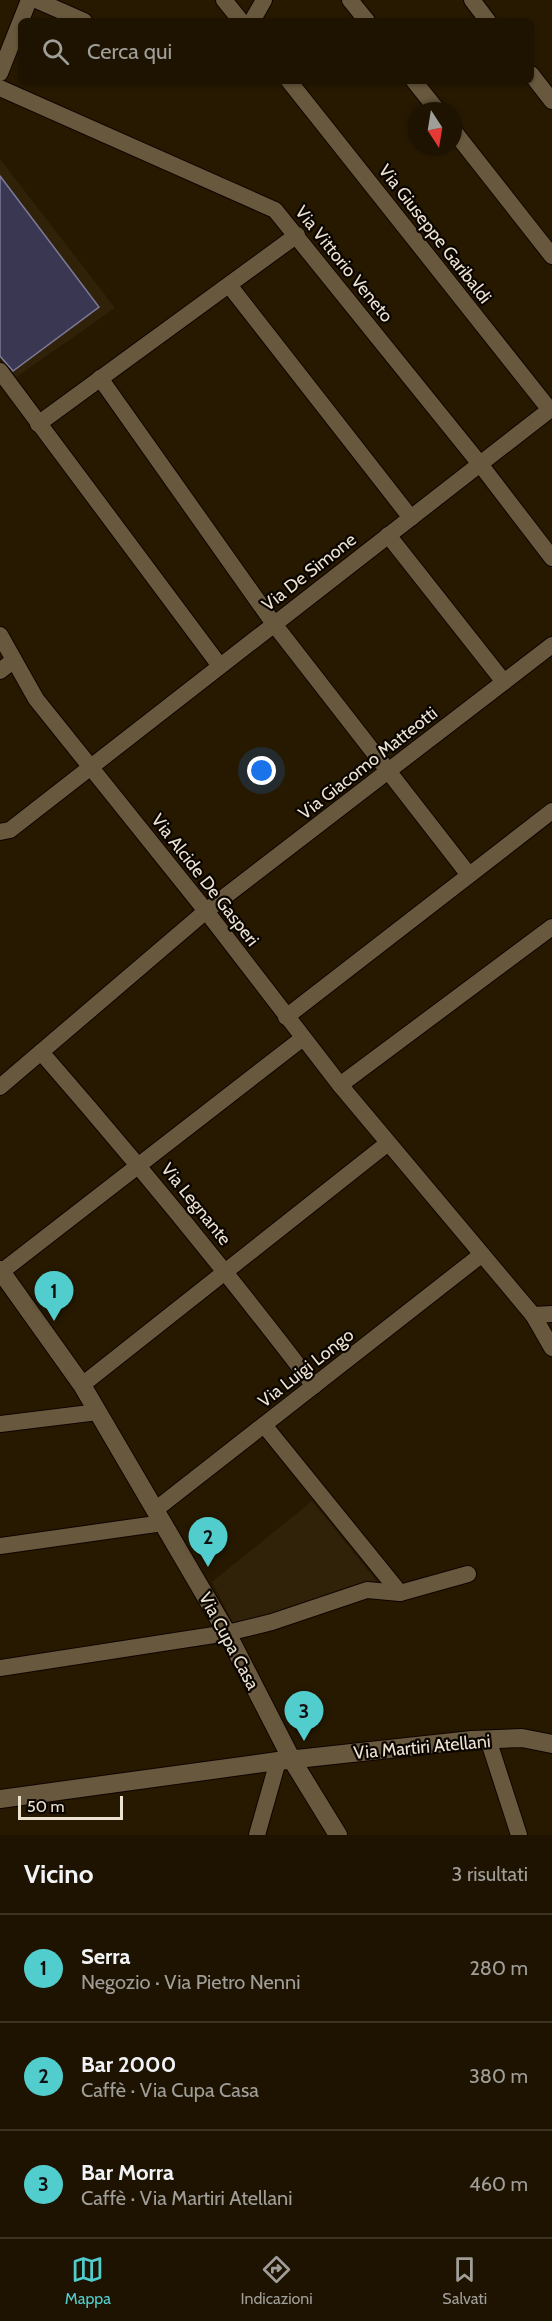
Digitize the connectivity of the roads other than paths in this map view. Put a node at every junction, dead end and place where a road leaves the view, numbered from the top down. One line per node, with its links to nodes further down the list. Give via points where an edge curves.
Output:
1 (30, 0): 7 (street)
2 (36, 0): 8 (street)
3 (224, 0): 9 (street)
4 (264, 0): 10 (street)
5 (350, 0): 11 (street)
6 (472, 0): 12 (street)
7 (23, 18)
8 (77, 18)
9 (239, 18)
10 (254, 18)
11 (365, 18)
12 (486, 18)
13 (18, 29): 14 (street)
14 (0, 73)
15 (534, 78): 19 (street)
16 (291, 84): 27 (street, Via Giuseppe Garibaldi)
17 (416, 84): 20 (street)
18 (0, 88): 22 (street, Via Vittorio Veneto, via 275,210)
19 (552, 101)
20 (431, 102)
21 (462, 141): 23 (street)
22 (297, 236): 24 (street); 29 (street, Via Vittorio Veneto)
23 (552, 256)
24 (228, 285): 26 (street); 30 (street)
25 (0, 371): 28 (street)
26 (100, 378): 28 (street); 33 (street)
27 (551, 409): 29 (street, Via De Simone)
28 (38, 424): 37 (street)
29 (480, 464): 30 (street, Via De Simone); 32 (street, Via Vittorio Veneto)
30 (411, 518): 31 (street, Via De Simone)
31 (388, 535): 33 (street, Via De Simone); 39 (street)
32 (552, 558)
33 (274, 624): 37 (street, Via De Simone); 41 (street)
34 (0, 634): 36 (street, Via Alcide De Gasperi)
35 (552, 645): 39 (street, Via Giacomo Matteotti)
36 (14, 660): 38 (street); 40 (street, Via Alcide De Gasperi, via 36,699)
37 (220, 666): 40 (street, Via De Simone)
38 (0, 671)
39 (504, 682): 41 (street, Via Giacomo Matteotti)
40 (90, 767): 43 (street, Via De Simone, via 10,830); 45 (street, Via Alcide De Gasperi)
41 (389, 772): 44 (street); 45 (street, Via Giacomo Matteotti)
42 (552, 811): 44 (street)
43 (0, 832)
44 (469, 875): 47 (street)
45 (206, 911): 47 (street, Via Alcide De Gasperi); 49 (street, Via Giacomo Matteotti)
46 (552, 927): 50 (street)
47 (286, 1017): 48 (street, Via Alcide De Gasperi)
48 (303, 1038): 50 (street, Via Alcide De Gasperi); 53 (street)
49 (41, 1052): 51 (street, Via Giacomo Matteotti); 53 (street, Via Legnante)
50 (340, 1085): 52 (street, Via Alcide De Gasperi)
51 (0, 1087)
52 (388, 1143): 54 (street, Via Alcide De Gasperi); 56 (street)
53 (139, 1165): 55 (street); 56 (street, Via Legnante)
54 (481, 1255): 58 (street, Via Alcide De Gasperi); 61 (street, Via Luigi Longo)
55 (1, 1271): 60 (street, Via Cupa Casa)
56 (227, 1272): 60 (street); 61 (street, Via Legnante)
57 (552, 1314): 58 (street)
58 (532, 1315): 59 (street, Via Alcide De Gasperi)
59 (552, 1348)
60 (82, 1385): 62 (street, Via Cupa Casa)
61 (314, 1386): 64 (street, Via Luigi Longo)
62 (98, 1412): 63 (street); 65 (street, Via Cupa Casa)
63 (0, 1424)
64 (264, 1425): 65 (street, Via Luigi Longo); 68 (street)
65 (159, 1517): 66 (street); 69 (street, Via Cupa Casa)
66 (0, 1546)
67 (468, 1574): 68 (street)
68 (400, 1593): 69 (street, via 367,1590)
69 (227, 1633): 70 (street); 73 (street, Via Cupa Casa)
70 (0, 1668)
71 (488, 1739): 72 (street, Via Martiri Atellani, via 522,1738); 73 (street, Via Martiri Atellani); 77 (street)
72 (552, 1744)
73 (285, 1761): 74 (street, Via Martiri Atellani); 75 (street); 76 (street, Via Cupa Casa)
74 (0, 1799)
75 (257, 1835)
76 (338, 1835)
77 (519, 1835)

